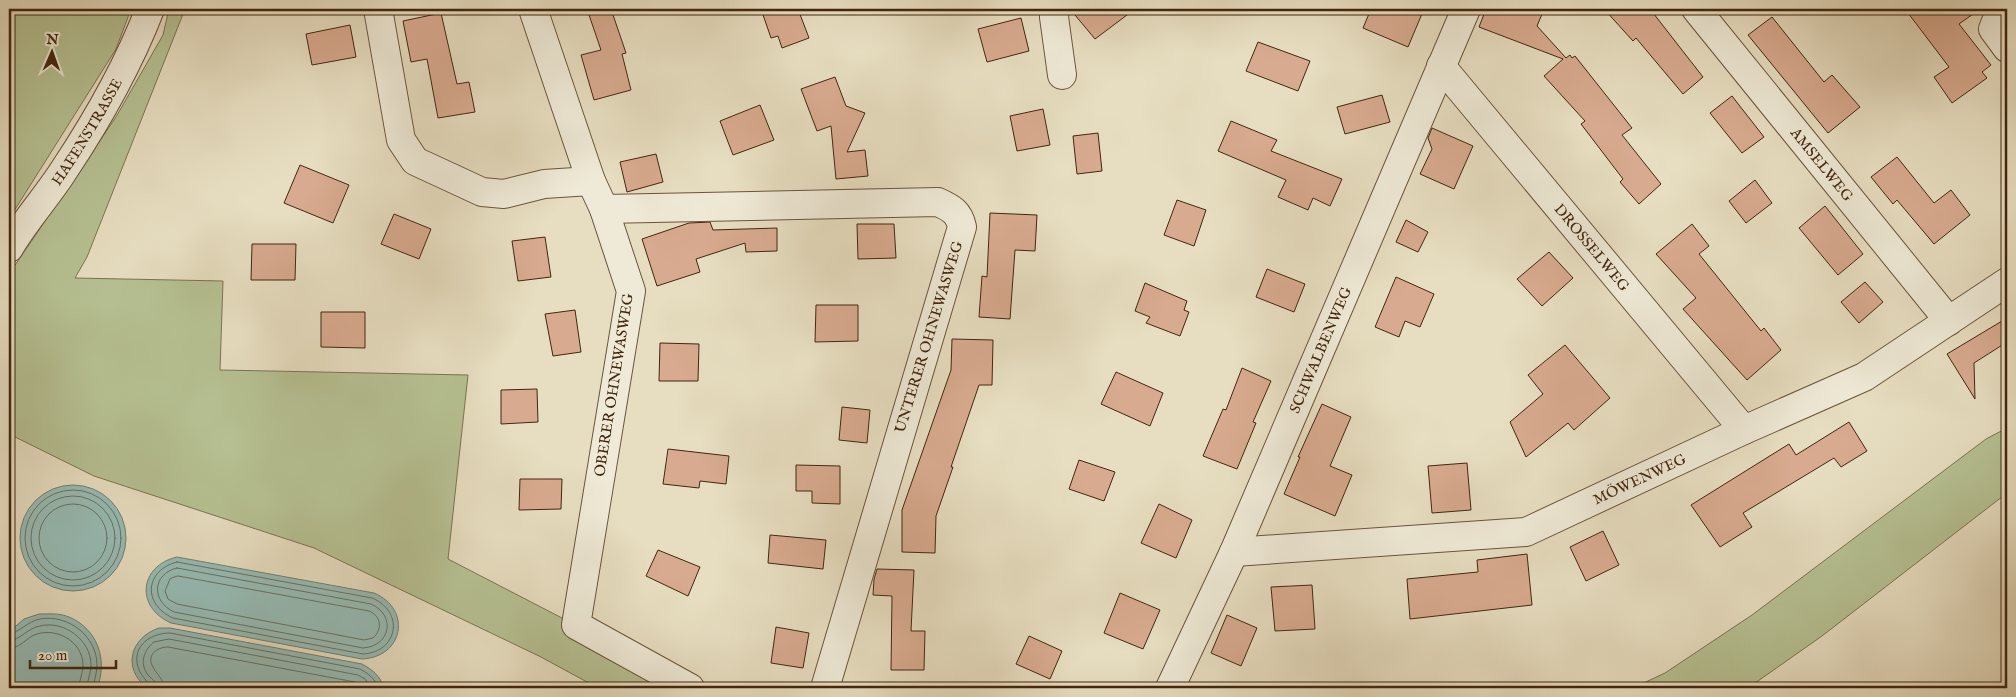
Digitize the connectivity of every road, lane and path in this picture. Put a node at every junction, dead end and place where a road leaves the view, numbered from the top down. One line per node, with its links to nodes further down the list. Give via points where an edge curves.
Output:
1 (150, 9): 13 (street, HAFENSTRASSE, via 138,41 106,103 64,171)
2 (378, 9): 11 (street, via 401,140 416,161 482,192 504,194 544,184)
3 (533, 9): 11 (street, OBERER OHNEWASWEG)
4 (1055, 9): 10 (street)
5 (1466, 9): 9 (street, SCHWALBENWEG)
6 (1696, 9): 15 (street, AMSELWEG)
7 (2001, 9): 8 (street, via 1993,29)
8 (2007, 48)
9 (1440, 66): 16 (street, DROSSELWEG); 17 (street, SCHWALBENWEG)
10 (1062, 75)
11 (591, 181): 12 (street, OBERER OHNEWASWEG)
12 (604, 209): 18 (street, OBERER OHNEWASWEG, via 631,291 576,625); 19 (street, UNTERER OHNEWASWEG, via 938,202 953,208 960,218 962,227)
13 (9, 248)
14 (2007, 282): 15 (street, MÖWENWEG)
15 (1949, 321): 16 (street, MÖWENWEG, via 1864,377)
16 (1744, 430): 17 (street, MÖWENWEG, via 1526,532)
17 (1234, 552): 20 (street, SCHWALBENWEG)
18 (690, 688)
19 (825, 688)
20 (1170, 688)

